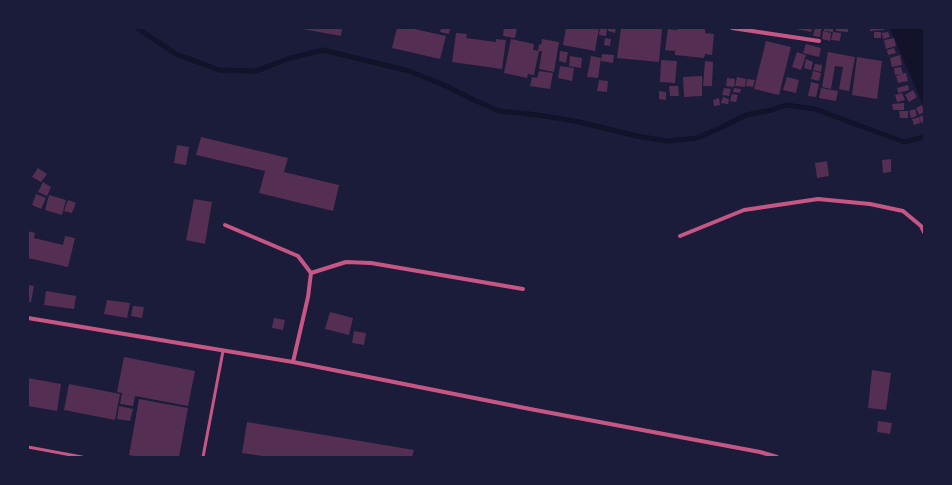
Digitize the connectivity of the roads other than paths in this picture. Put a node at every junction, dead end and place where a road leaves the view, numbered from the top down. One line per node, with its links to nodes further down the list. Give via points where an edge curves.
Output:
1 (732, 28): 2 (street)
2 (819, 41)
3 (225, 225): 6 (street, via 298,256)
4 (924, 232): 5 (street, via 921,226 903,211 870,204 818,199 744,210)
5 (680, 236)
6 (310, 273): 7 (street, via 346,262 370,263); 10 (street, via 308,297)
7 (523, 289)
8 (28, 318): 9 (street)
9 (223, 351): 10 (street); 13 (lane)
10 (293, 362): 14 (street)
11 (28, 447): 12 (lane)
12 (82, 457)
13 (203, 457)
14 (777, 457)

